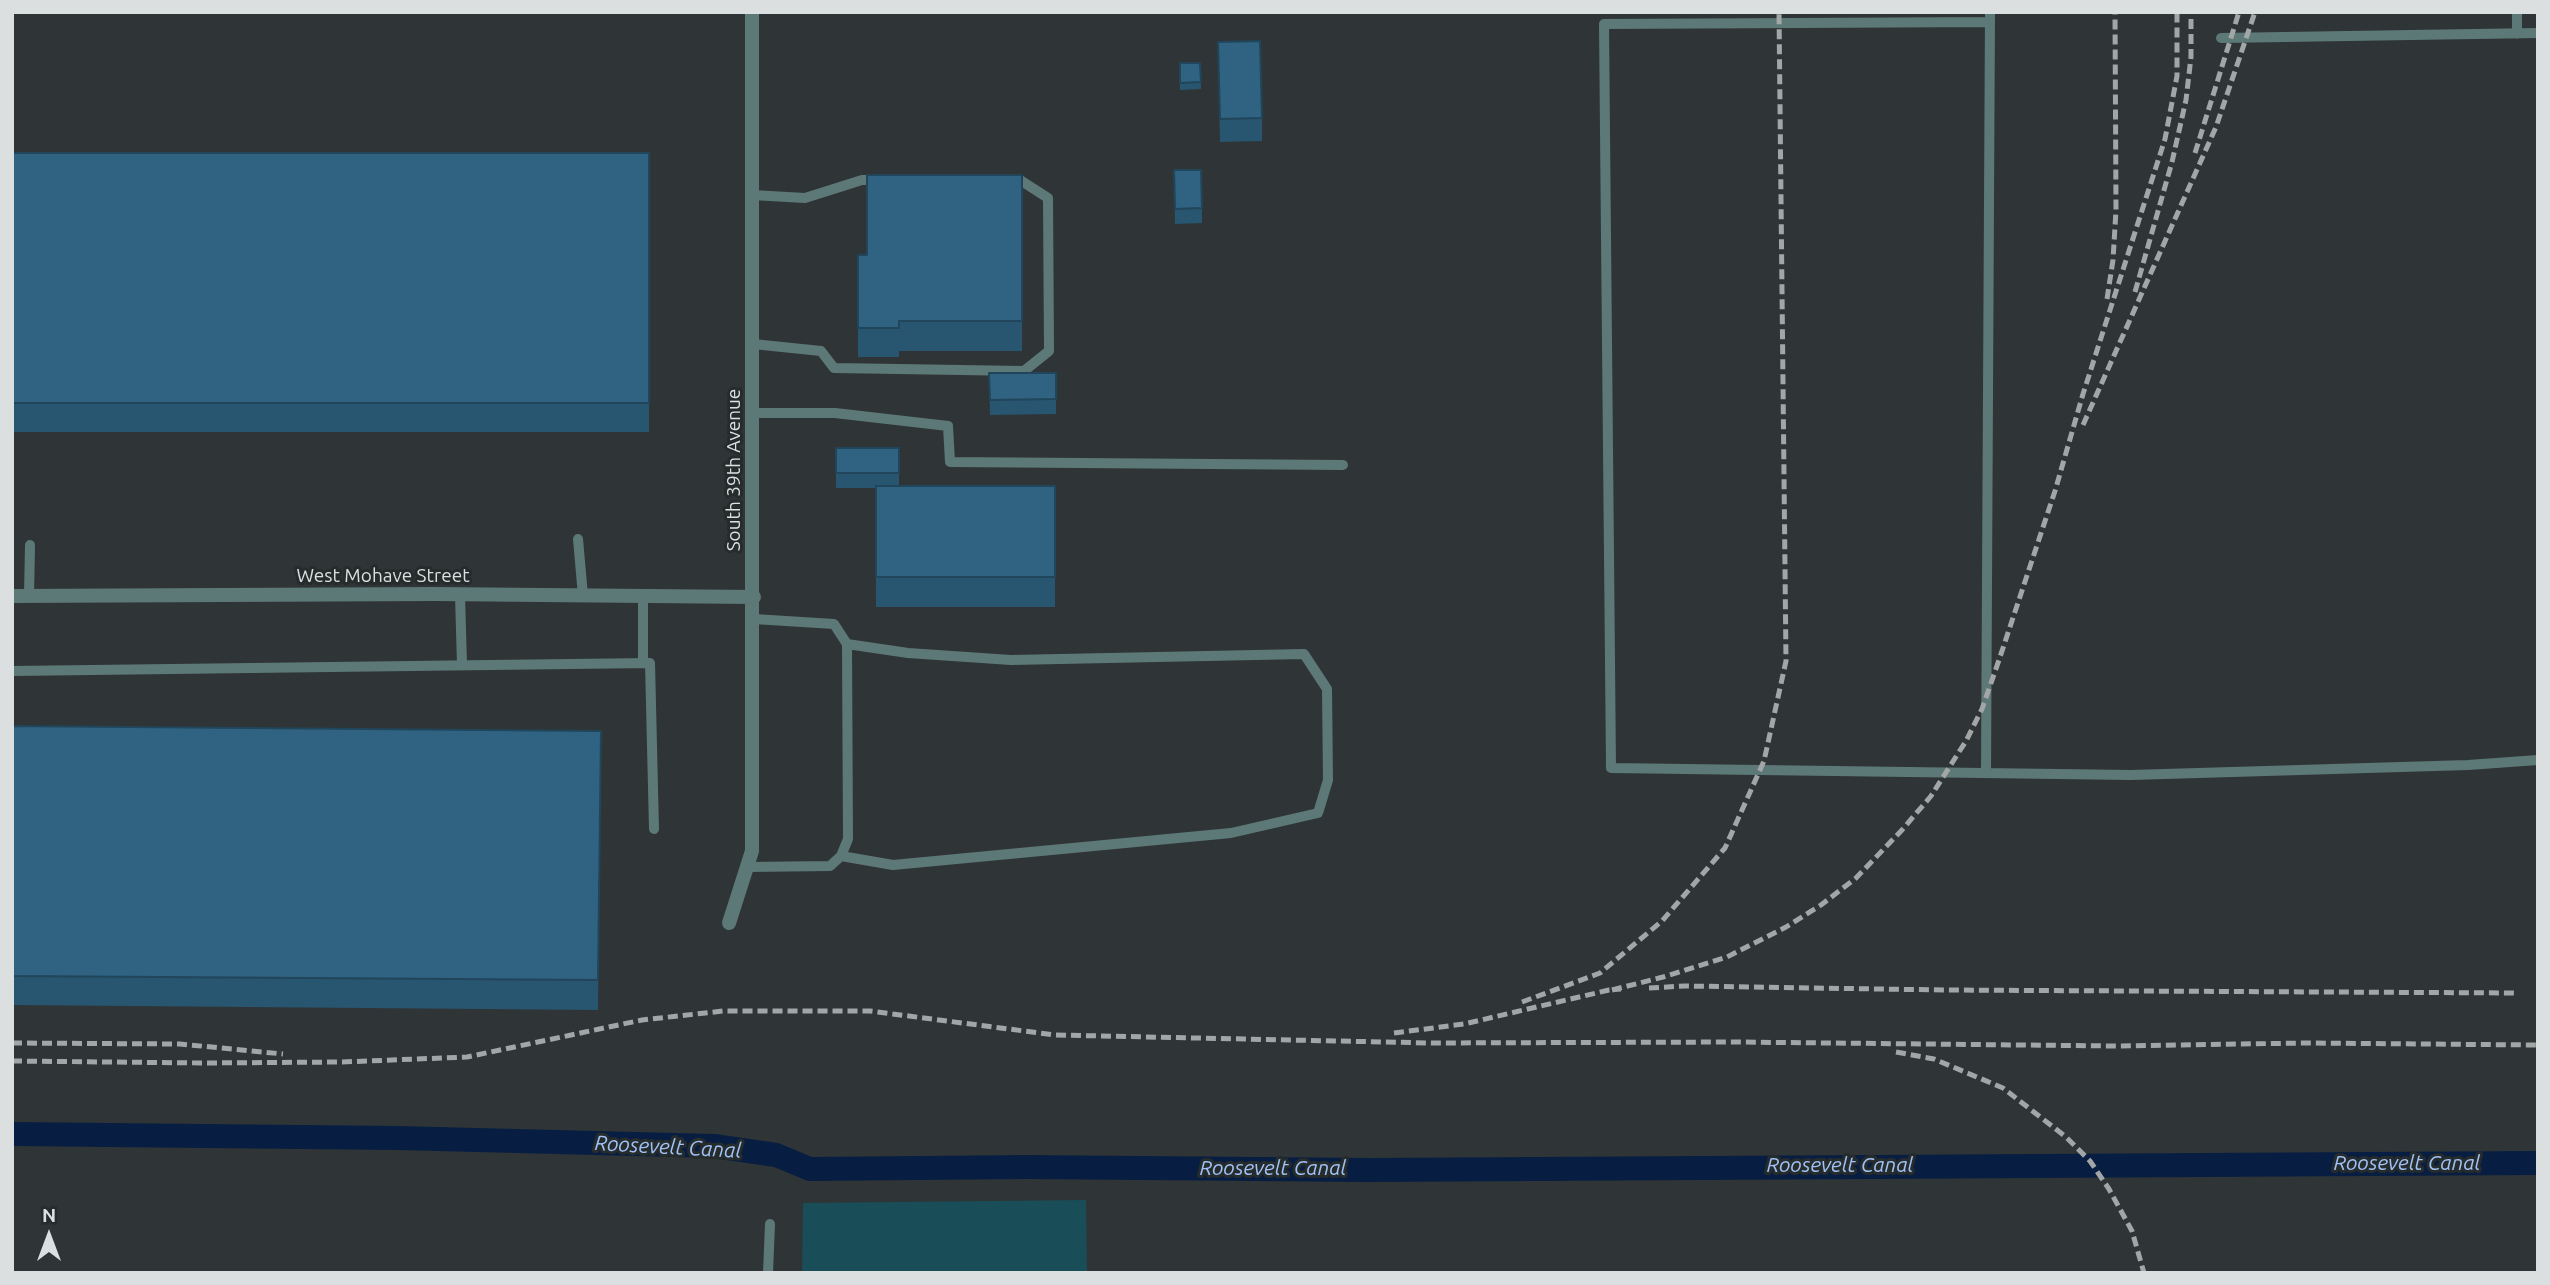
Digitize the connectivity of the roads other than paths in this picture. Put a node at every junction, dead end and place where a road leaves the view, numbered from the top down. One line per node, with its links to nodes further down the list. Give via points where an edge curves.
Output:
1 (752, 12): 11 (street, South 39th Avenue)
2 (1604, 12): 5 (lane)
3 (2517, 12): 7 (lane)
4 (1990, 17): 5 (lane); 29 (lane)
5 (1604, 24): 29 (lane, via 1611,768)
6 (2538, 33): 7 (lane)
7 (2517, 34): 8 (lane)
8 (2221, 38)
9 (888, 180): 11 (lane, via 862,180 805,198)
10 (993, 180): 12 (lane, via 1020,180 1048,198 1049,351 1024,371 834,368 821,351)
11 (752, 195): 12 (street, South 39th Avenue)
12 (753, 344): 13 (street, South 39th Avenue)
13 (753, 413): 14 (lane, via 835,413 948,426 950,462); 22 (street, South 39th Avenue)
14 (1343, 465)
15 (578, 539): 20 (lane)
16 (30, 545): 19 (lane)
17 (460, 595): 19 (street, West Mohave Street); 20 (street, West Mohave Street); 26 (lane)
18 (12, 596): 19 (street, West Mohave Street)
19 (29, 596)
20 (583, 596): 21 (street, West Mohave Street)
21 (643, 596): 22 (street, West Mohave Street); 25 (lane)
22 (754, 597): 23 (street, South 39th Avenue)
23 (754, 619): 24 (lane, via 834,624); 32 (street, South 39th Avenue, via 752,850)
24 (847, 644): 31 (lane, via 848,839); 31 (lane, via 1011,660 1304,654 1327,689 1328,780 1318,813 1231,833 893,864)
25 (643, 663): 26 (lane); 30 (lane, via 650,663)
26 (462, 665): 27 (lane)
27 (12, 671)
28 (2538, 761): 29 (lane, via 2131,775)
29 (1986, 773)
30 (654, 829)
31 (841, 856): 32 (lane, via 830,866)
32 (747, 867): 33 (street, South 39th Avenue)
33 (729, 923)
34 (770, 1224): 35 (lane)
35 (768, 1273)

